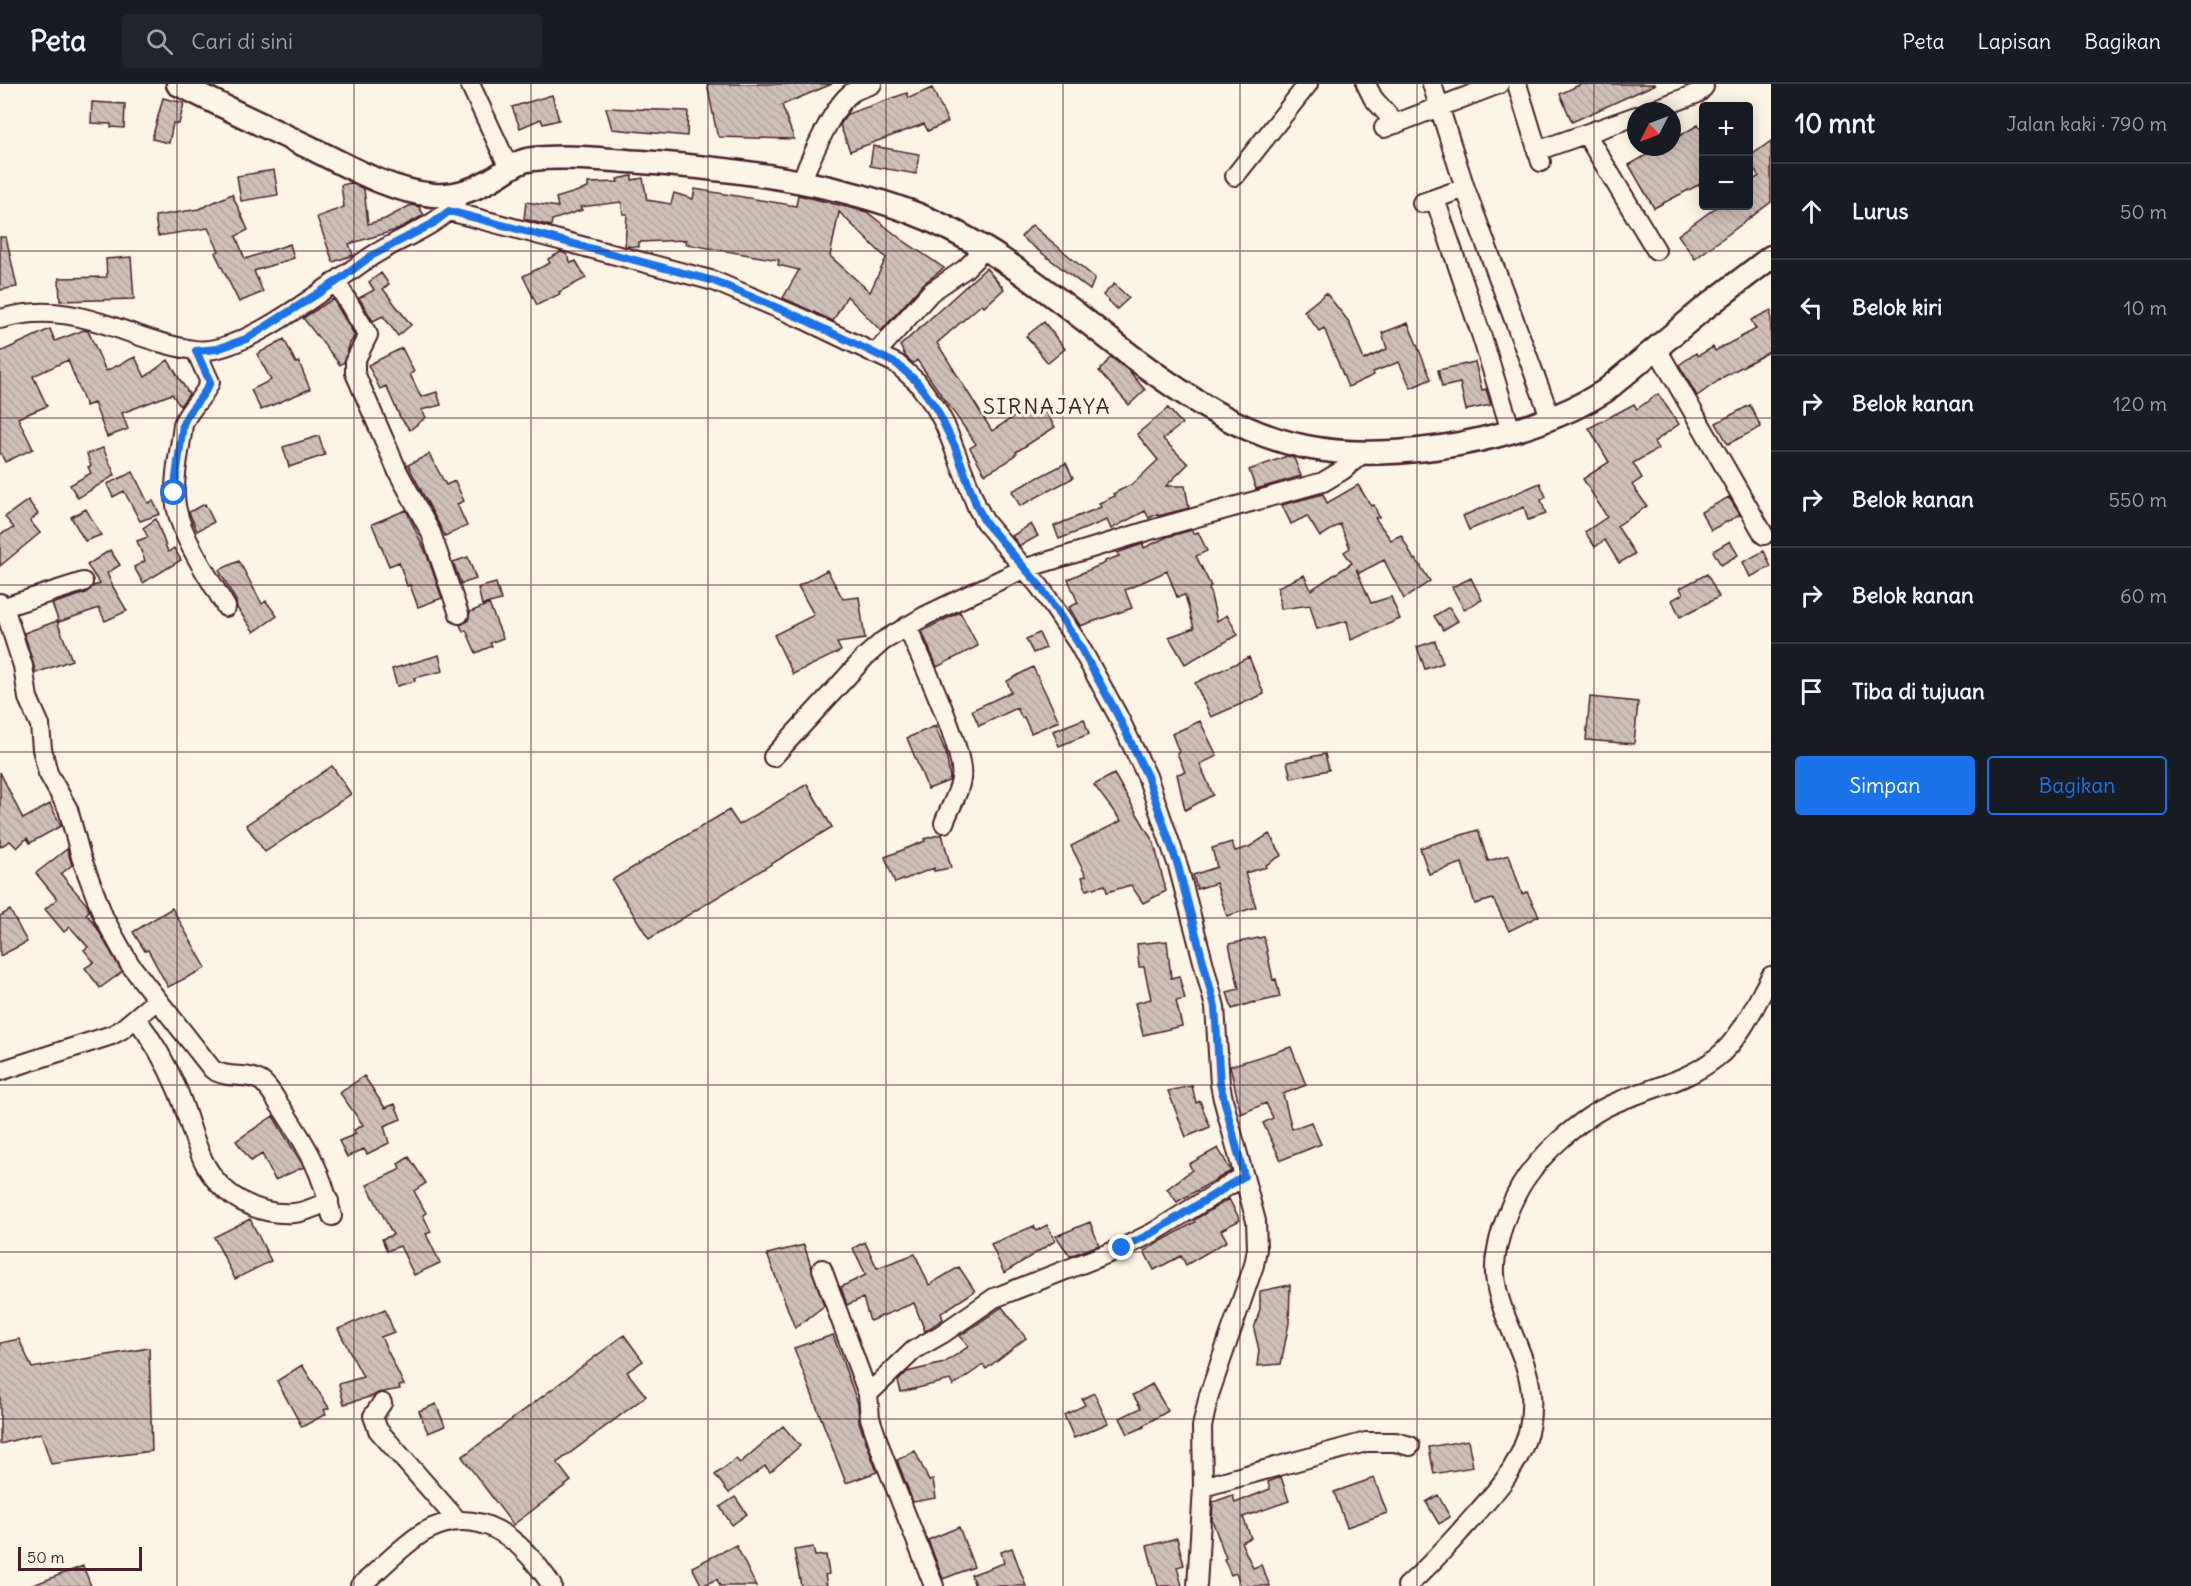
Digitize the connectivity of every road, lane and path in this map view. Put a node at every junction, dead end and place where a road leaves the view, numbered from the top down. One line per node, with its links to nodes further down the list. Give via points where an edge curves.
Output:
1 (178, 84): 18 (street, via 402,189 437,195)
2 (470, 84): 14 (street)
3 (872, 84): 16 (street, via 843,101)
4 (1308, 84): 15 (street)
5 (1366, 84): 11 (street, via 1390,126)
6 (1432, 84): 11 (street)
7 (1499, 84): 11 (street)
8 (1517, 84): 13 (street, via 1539,156)
9 (1703, 84): 10 (street, via 1698,93)
10 (1674, 102)
11 (1440, 107): 17 (street)
12 (1627, 119): 13 (street)
13 (1586, 134): 21 (street)
14 (509, 168): 16 (street, via 528,159 579,158); 18 (street)
15 (1235, 176)
16 (801, 181): 20 (street, via 911,212)
17 (1466, 188): 28 (street); 29 (street, via 1429,201 1482,337)
18 (468, 191): 19 (street)
19 (449, 211): 23 (street, via 371,256); 27 (street, via 714,281)
20 (984, 250): 27 (street, via 932,292); 30 (street, via 1216,414 1249,430 1302,447)
21 (1656, 250)
22 (1771, 257): 25 (street)
23 (336, 282): 26 (street, via 246,339); 36 (street, via 368,335 355,361 355,373 398,472 431,533)
24 (0, 319): 26 (street, via 29,312 69,314)
25 (1657, 349): 28 (street, via 1605,391); 31 (street)
26 (196, 351): 35 (street, via 210,382 183,424 175,483 176,509 182,528)
27 (875, 354): 32 (street, via 897,364 936,408 985,522)
28 (1551, 419): 29 (street)
29 (1511, 430): 30 (street, via 1446,446)
30 (1363, 453): 32 (street, via 1323,482)
31 (1764, 535)
32 (1023, 569): 37 (street); 44 (street, via 1078,643 1147,776 1178,866 1215,1007 1220,1084)
33 (83, 582): 34 (street)
34 (2, 605): 41 (street, via 23,666 28,698 40,725 48,773 68,809 93,893 129,963)
35 (225, 607)
36 (459, 614)
37 (907, 627): 38 (street, via 865,657); 39 (street, via 959,757 962,779)
38 (773, 757)
39 (944, 823)
40 (1771, 976): 55 (street, via 1746,1022 1715,1059 1674,1083 1598,1111 1541,1160 1515,1196 1497,1252 1495,1282 1528,1378 1532,1406 1526,1439 1504,1482)
41 (157, 1000): 42 (street); 42 (street, via 212,1069 224,1075 255,1078 269,1089 317,1164 331,1208 274,1212 253,1207 217,1183 195,1143 189,1118 164,1061)
42 (136, 1018): 43 (street, via 112,1035)
43 (0, 1071)
44 (1244, 1176): 46 (street, via 1122,1248 994,1298 914,1350); 49 (street, via 1256,1221 1257,1249 1209,1395 1202,1427)
45 (822, 1269): 46 (street)
46 (868, 1394): 53 (street, via 870,1418 883,1456)
47 (382, 1403): 50 (street, via 373,1416 378,1430)
48 (1410, 1446): 49 (street, via 1366,1442)
49 (1203, 1487): 54 (street)
50 (457, 1520): 51 (street, via 421,1534); 52 (street, via 496,1528 532,1559)
51 (360, 1586)
52 (552, 1586)
53 (934, 1586)
54 (1197, 1586)
55 (1407, 1586)

